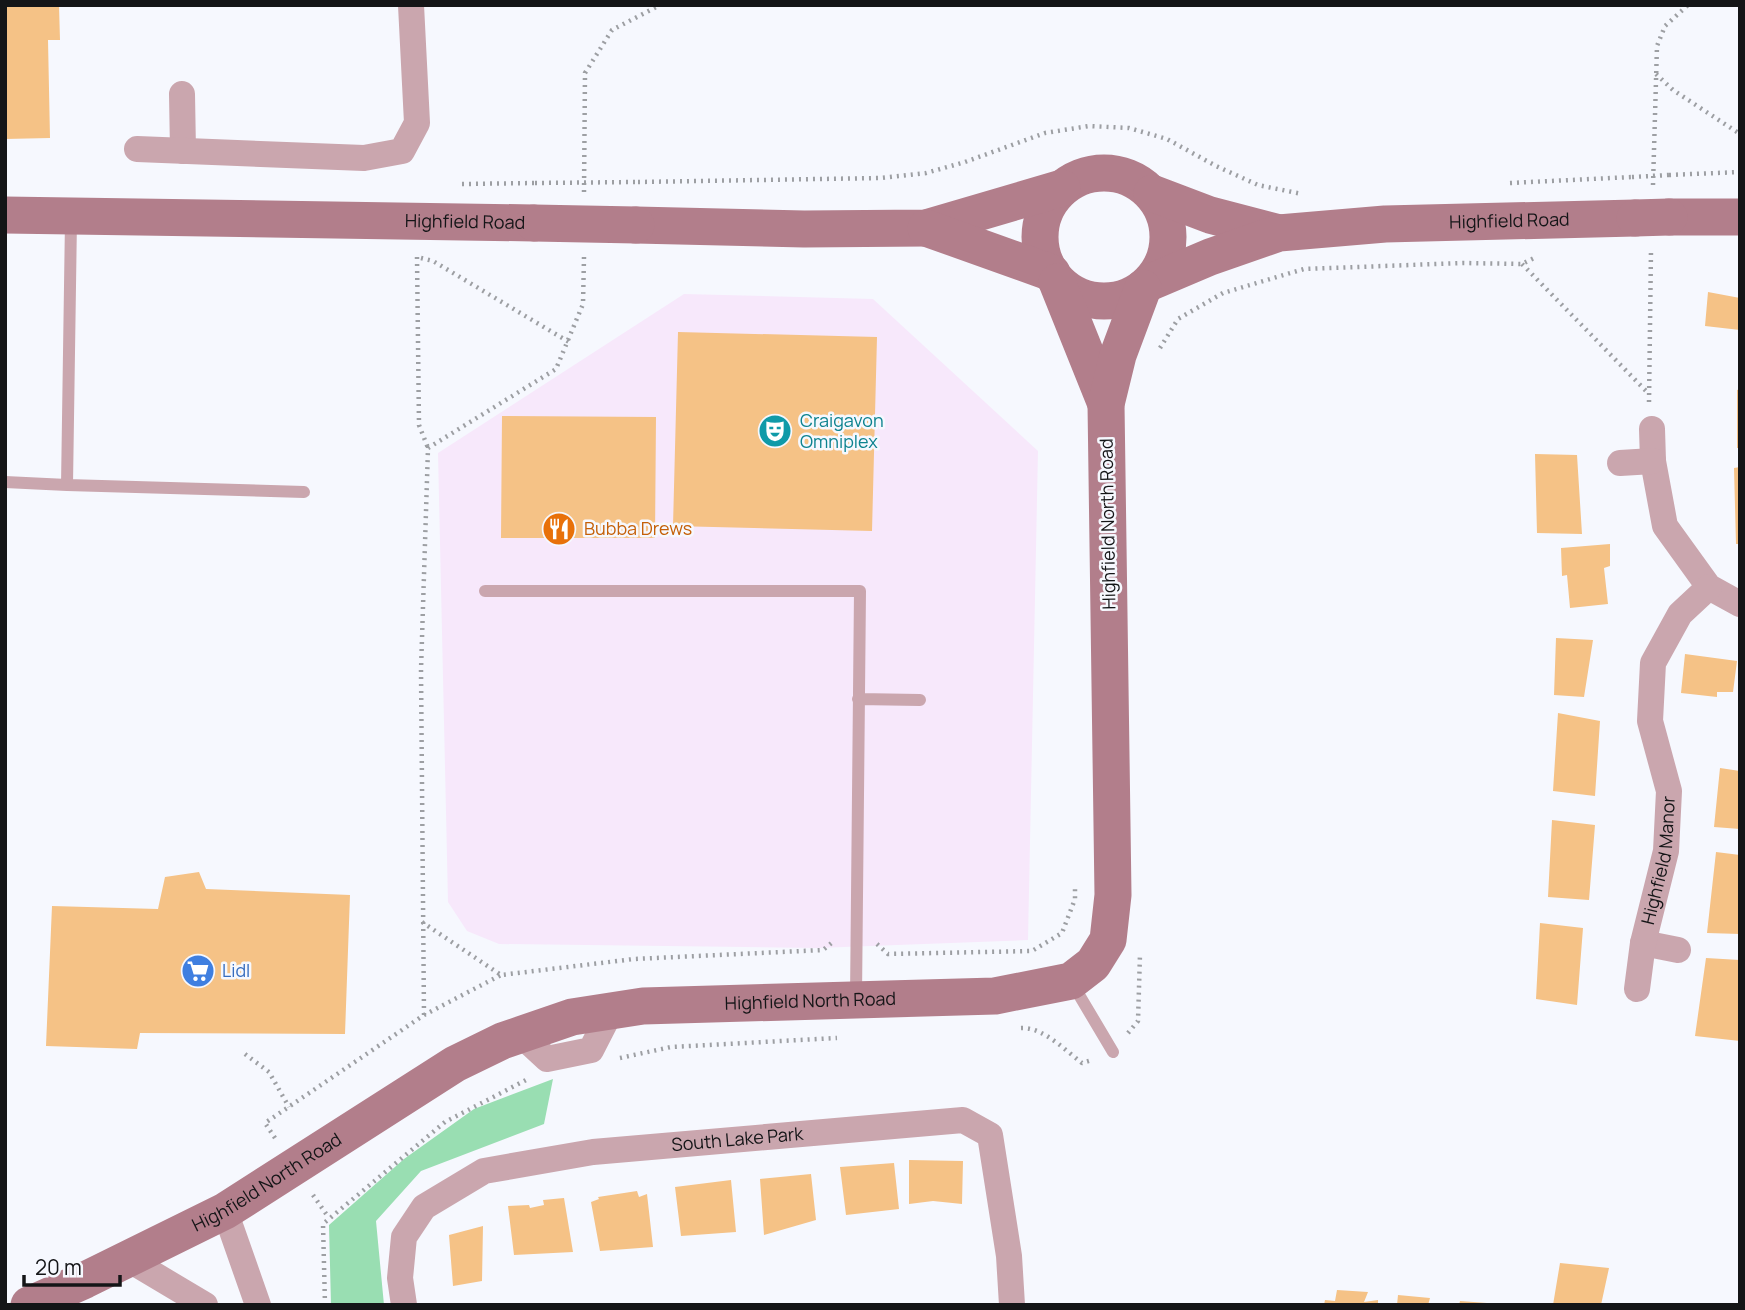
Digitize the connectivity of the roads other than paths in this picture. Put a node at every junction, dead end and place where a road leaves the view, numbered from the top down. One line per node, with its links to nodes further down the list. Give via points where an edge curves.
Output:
1 (411, 5): 4 (street, via 417,123 402,151 364,158)
2 (182, 94): 4 (street)
3 (137, 149): 4 (street)
4 (183, 151)
5 (1062, 188): 6 (street, Highfield Road, via 1083,176 1107,172 1131,178); 10 (street, Highfield Road); 12 (street, via 1046,207 1039,231 1043,258)
6 (1152, 193): 11 (street, Highfield Road, via 1210,215); 13 (street, via 1165,214 1169,238 1164,262)
7 (5, 215): 8 (street, Highfield Road)
8 (71, 216): 10 (street, Highfield Road, bridge); 19 (lane)
9 (1740, 216): 11 (street, Highfield Road, via 1385,224)
10 (926, 228): 12 (street, Highfield Road)
11 (1279, 233): 13 (street, Highfield Road)
12 (1054, 277): 13 (street, Highfield Road, via 1080,297 1107,302 1131,296); 14 (street, Highfield North Road)
13 (1147, 285): 14 (street, Highfield North Road, via 1118,355)
14 (1105, 404): 28 (street, Highfield North Road, via 1113,895 1108,940 1093,964)
15 (1652, 429): 16 (street)
16 (1653, 461): 17 (street); 21 (street, via 1665,526)
17 (1619, 463)
18 (5, 482): 19 (lane)
19 (67, 485): 20 (lane)
20 (304, 492)
21 (1709, 587): 23 (street); 26 (street, Highfield Manor, via 1680,614 1653,663 1650,721 1669,791 1666,851)
22 (485, 591): 24 (lane, via 860,591)
23 (1740, 604)
24 (858, 699): 25 (lane); 30 (lane)
25 (920, 700)
26 (1643, 943): 27 (street, Highfield Manor); 29 (street, Highfield Manor)
27 (1678, 950)
28 (1071, 981): 30 (street, Highfield North Road, via 995,996); 31 (lane)
29 (1637, 989)
30 (856, 999): 32 (street, Highfield North Road, via 643,1006 572,1017 520,1034 455,1064)
31 (1112, 1052)
32 (225, 1211): 33 (street, Highfield North Road); 36 (street)
33 (128, 1259): 34 (street, Highfield North Road); 35 (street)
34 (29, 1305)
35 (205, 1305)
36 (258, 1305)
37 (404, 1305): 38 (street, South Lake Park, via 400,1278 404,1237 425,1207 484,1171 593,1152 962,1120 990,1135)
38 (1012, 1305)

